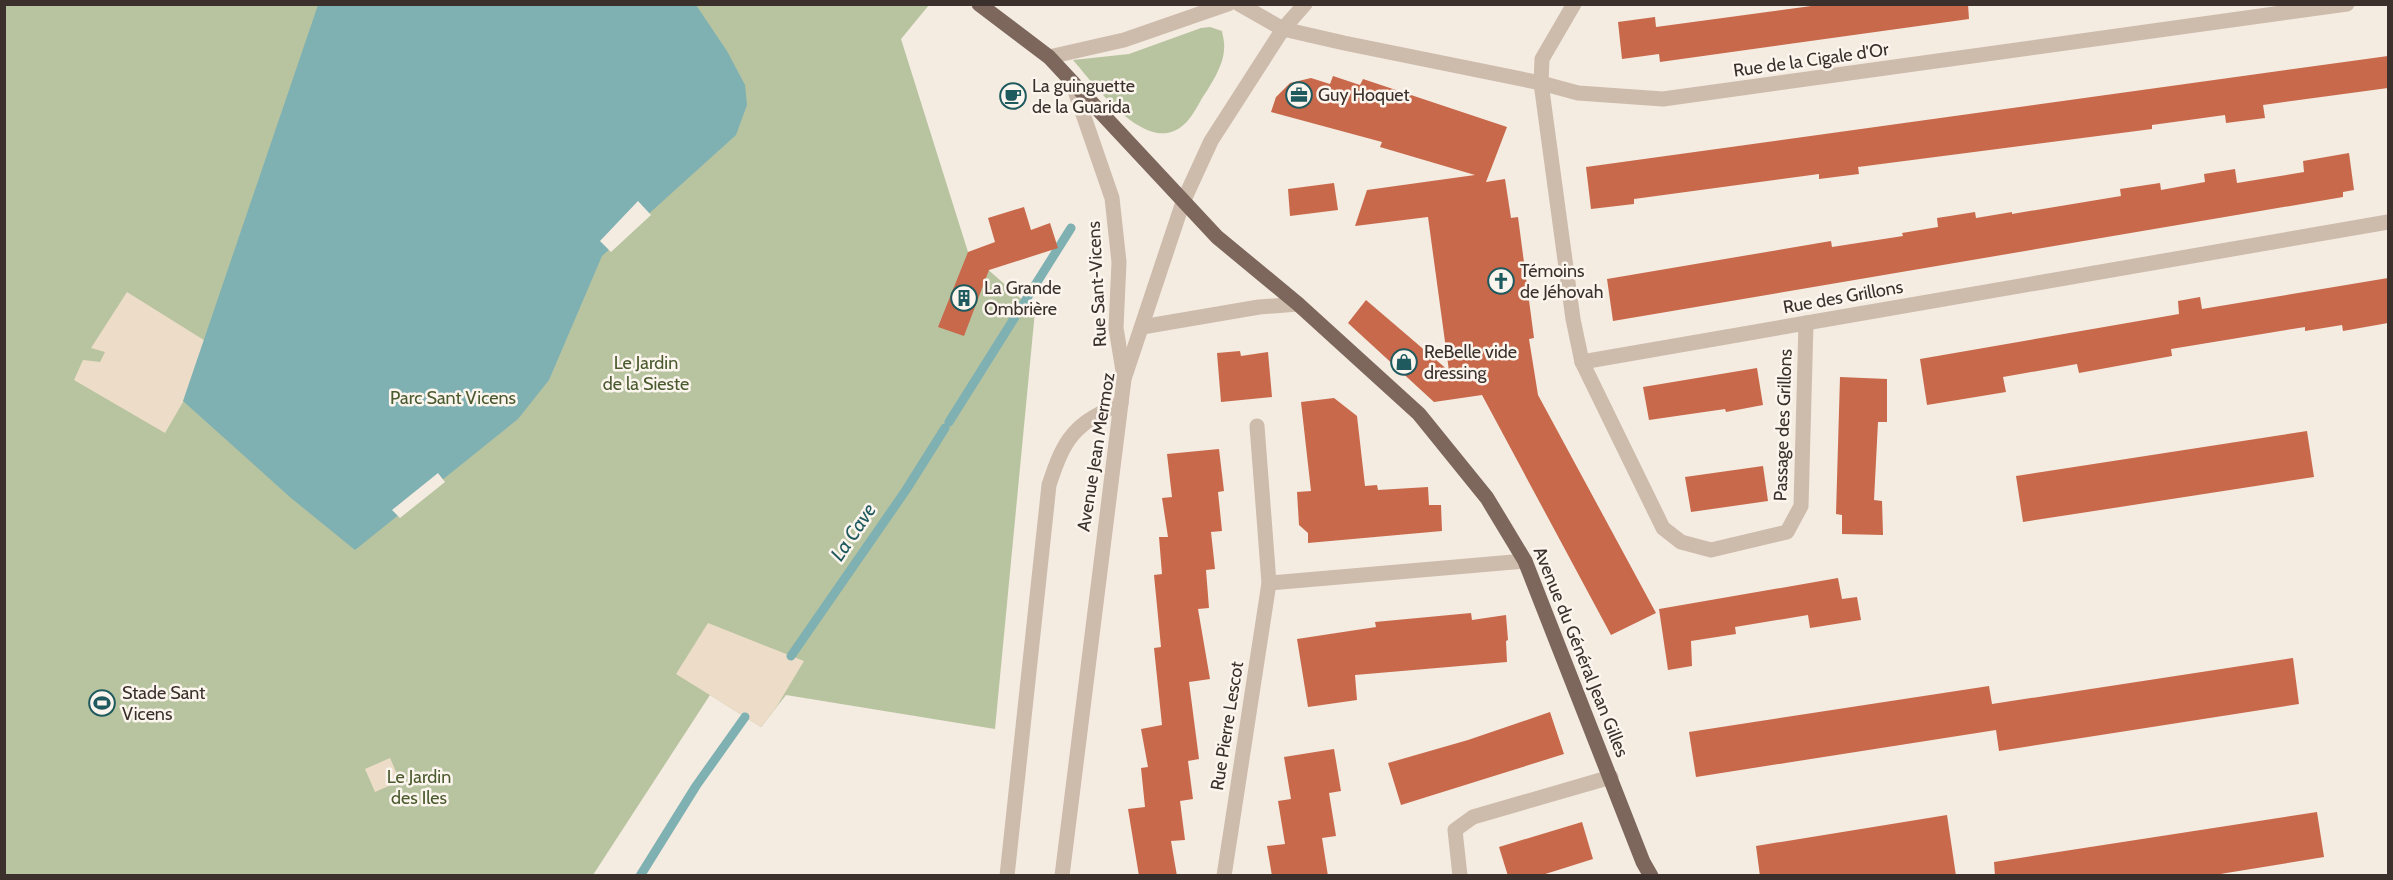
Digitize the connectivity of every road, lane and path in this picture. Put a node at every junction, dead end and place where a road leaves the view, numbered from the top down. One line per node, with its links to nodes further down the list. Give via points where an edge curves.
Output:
1 (979, 4): 8 (main road, Rue Sant-Vicens)
2 (1228, 4): 8 (street, via 1124,40)
3 (1239, 4): 7 (street, Rue de la Cigale d'Or)
4 (1305, 4): 7 (street, Avenue Jean Mermoz)
5 (1574, 4): 9 (street, via 1542,59)
6 (2347, 4): 9 (street, Rue de la Cigale d'Or, via 1663,99 1578,93)
7 (1283, 29): 9 (street, Rue de la Cigale d'Or); 11 (street, Avenue Jean Mermoz, via 1211,141)
8 (1048, 57): 10 (main road, Rue Sant-Vicens)
9 (1541, 83): 16 (street)
10 (1073, 85): 11 (main road, Rue Sant-Vicens); 17 (street, Rue Sant-Vicens, via 1112,198 1119,262 1116,328)
11 (1183, 202): 13 (main road, Avenue du Général Jean Gilles, via 1217,237); 15 (street, Avenue Jean Mermoz)
12 (2388, 222): 14 (street, Rue des Grillons)
13 (1298, 304): 15 (street); 20 (main road, Avenue du Général Jean Gilles, via 1419,414 1487,498)
14 (1806, 323): 16 (street, Rue des Grillons); 16 (street, Passage des Grillons, via 1801,506 1787,532 1711,550 1681,542 1663,528)
15 (1143, 327): 17 (street, Avenue Jean Mermoz)
16 (1582, 362)
17 (1124, 379): 18 (street, Avenue Jean Mermoz)
18 (1121, 404): 23 (street, via 1091,417 1073,432 1060,453 1049,485); 24 (street, Avenue Jean Mermoz)
19 (1257, 426): 21 (street, Rue Pierre Lescot)
20 (1525, 561): 21 (street); 22 (main road, Avenue du Général Jean Gilles)
21 (1269, 583): 25 (street, Rue Pierre Lescot)
22 (1611, 777): 26 (street, via 1473,817 1455,830); 27 (main road, Avenue du Général Jean Gilles)
23 (1007, 876)
24 (1062, 876)
25 (1224, 876)
26 (1460, 876)
27 (1652, 876)

